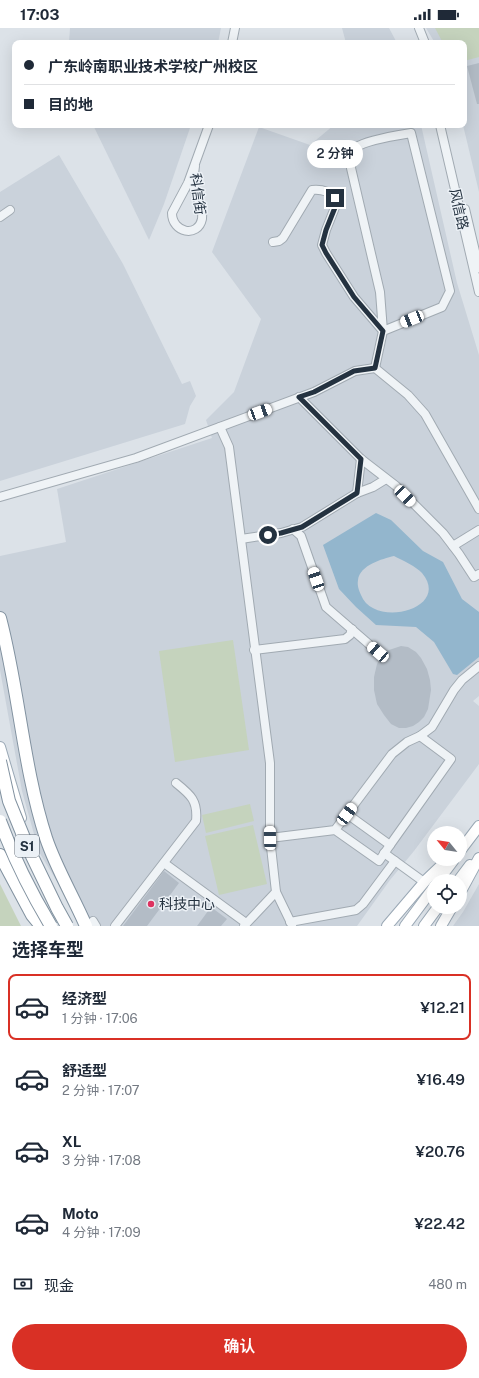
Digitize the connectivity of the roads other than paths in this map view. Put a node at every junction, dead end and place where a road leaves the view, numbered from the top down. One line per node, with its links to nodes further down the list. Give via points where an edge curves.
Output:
1 (234, 28): 4 (street)
2 (414, 28): 5 (street)
3 (419, 28): 6 (street)
4 (232, 40)
5 (419, 40)
6 (424, 40)
7 (208, 128): 10 (street, 科信街)
8 (441, 128): 15 (street, 风信路)
9 (447, 128): 14 (street, 风信路)
10 (195, 166): 10 (street, 科信街, via 172,213 174,224 186,231 199,226 202,216 194,187)
11 (10, 210): 12 (street)
12 (0, 216)
13 (273, 242): 16 (street, via 283,238 312,190 330,192 335,198 336,205 322,245 354,297)
14 (479, 268)
15 (479, 292)
16 (383, 331): 16 (street, via 380,292 351,168 352,156 356,147 364,143 410,133 450,291 442,307); 17 (street)
17 (375, 368): 18 (street, via 354,371); 24 (street, via 408,395 425,414)
18 (299, 397): 19 (street); 20 (street)
19 (220, 427): 23 (street, via 136,458); 27 (street, via 229,447)
20 (361, 459): 21 (street); 22 (street)
21 (386, 479): 22 (street); 28 (street, via 443,533)
22 (357, 493): 25 (street, via 302,527)
23 (0, 497)
24 (479, 508)
25 (293, 529): 27 (street); 31 (street, via 301,536 326,607)
26 (479, 530): 28 (street)
27 (241, 538): 32 (street)
28 (453, 546): 29 (street, via 474,577)
29 (479, 574)
30 (0, 618): 66 (highway, via 34,792 46,838 76,903)
31 (352, 629): 32 (street, via 345,639); 33 (street)
32 (254, 650): 48 (street, via 270,763)
33 (378, 652)
34 (479, 666): 35 (street, via 462,680 432,727)
35 (420, 736): 40 (street, via 392,754); 51 (street, via 452,759)
36 (0, 747): 39 (main road)
37 (0, 761): 71 (highway, S1, bridge, via 10,801 29,850)
38 (176, 784): 57 (street, via 194,800 197,810 196,821)
39 (20, 813): 41 (street); 43 (street); 72 (main road, via 32,848)
40 (347, 814): 45 (street); 51 (street)
41 (0, 818)
42 (0, 821): 70 (highway, S1, bridge, via 32,895)
43 (0, 824)
44 (479, 826): 47 (main road)
45 (335, 830): 48 (street); 53 (street, via 378,861)
46 (0, 835): 69 (main road)
47 (471, 837): 49 (main road); 50 (main road)
48 (270, 838): 62 (street)
49 (467, 841)
50 (467, 842)
51 (390, 845): 53 (street)
52 (479, 852): 59 (main road)
53 (384, 853): 56 (street)
54 (0, 855): 69 (highway, via 32,915)
55 (479, 858): 60 (main road)
56 (395, 861): 61 (street); 67 (street, via 356,910)
57 (164, 863): 68 (street); 73 (street)
58 (441, 866): 61 (main road)
59 (463, 874)
60 (467, 880)
61 (424, 882): 74 (main road)
62 (276, 892): 67 (street); 68 (street)
63 (427, 896): 75 (main road)
64 (433, 914): 76 (main road)
65 (448, 914): 77 (main road)
66 (91, 924)
67 (291, 924)
68 (245, 925)
69 (42, 926)
70 (51, 926)
71 (67, 926)
72 (74, 926)
73 (115, 926)
74 (387, 926)
75 (405, 926)
76 (424, 926)
77 (441, 926)

